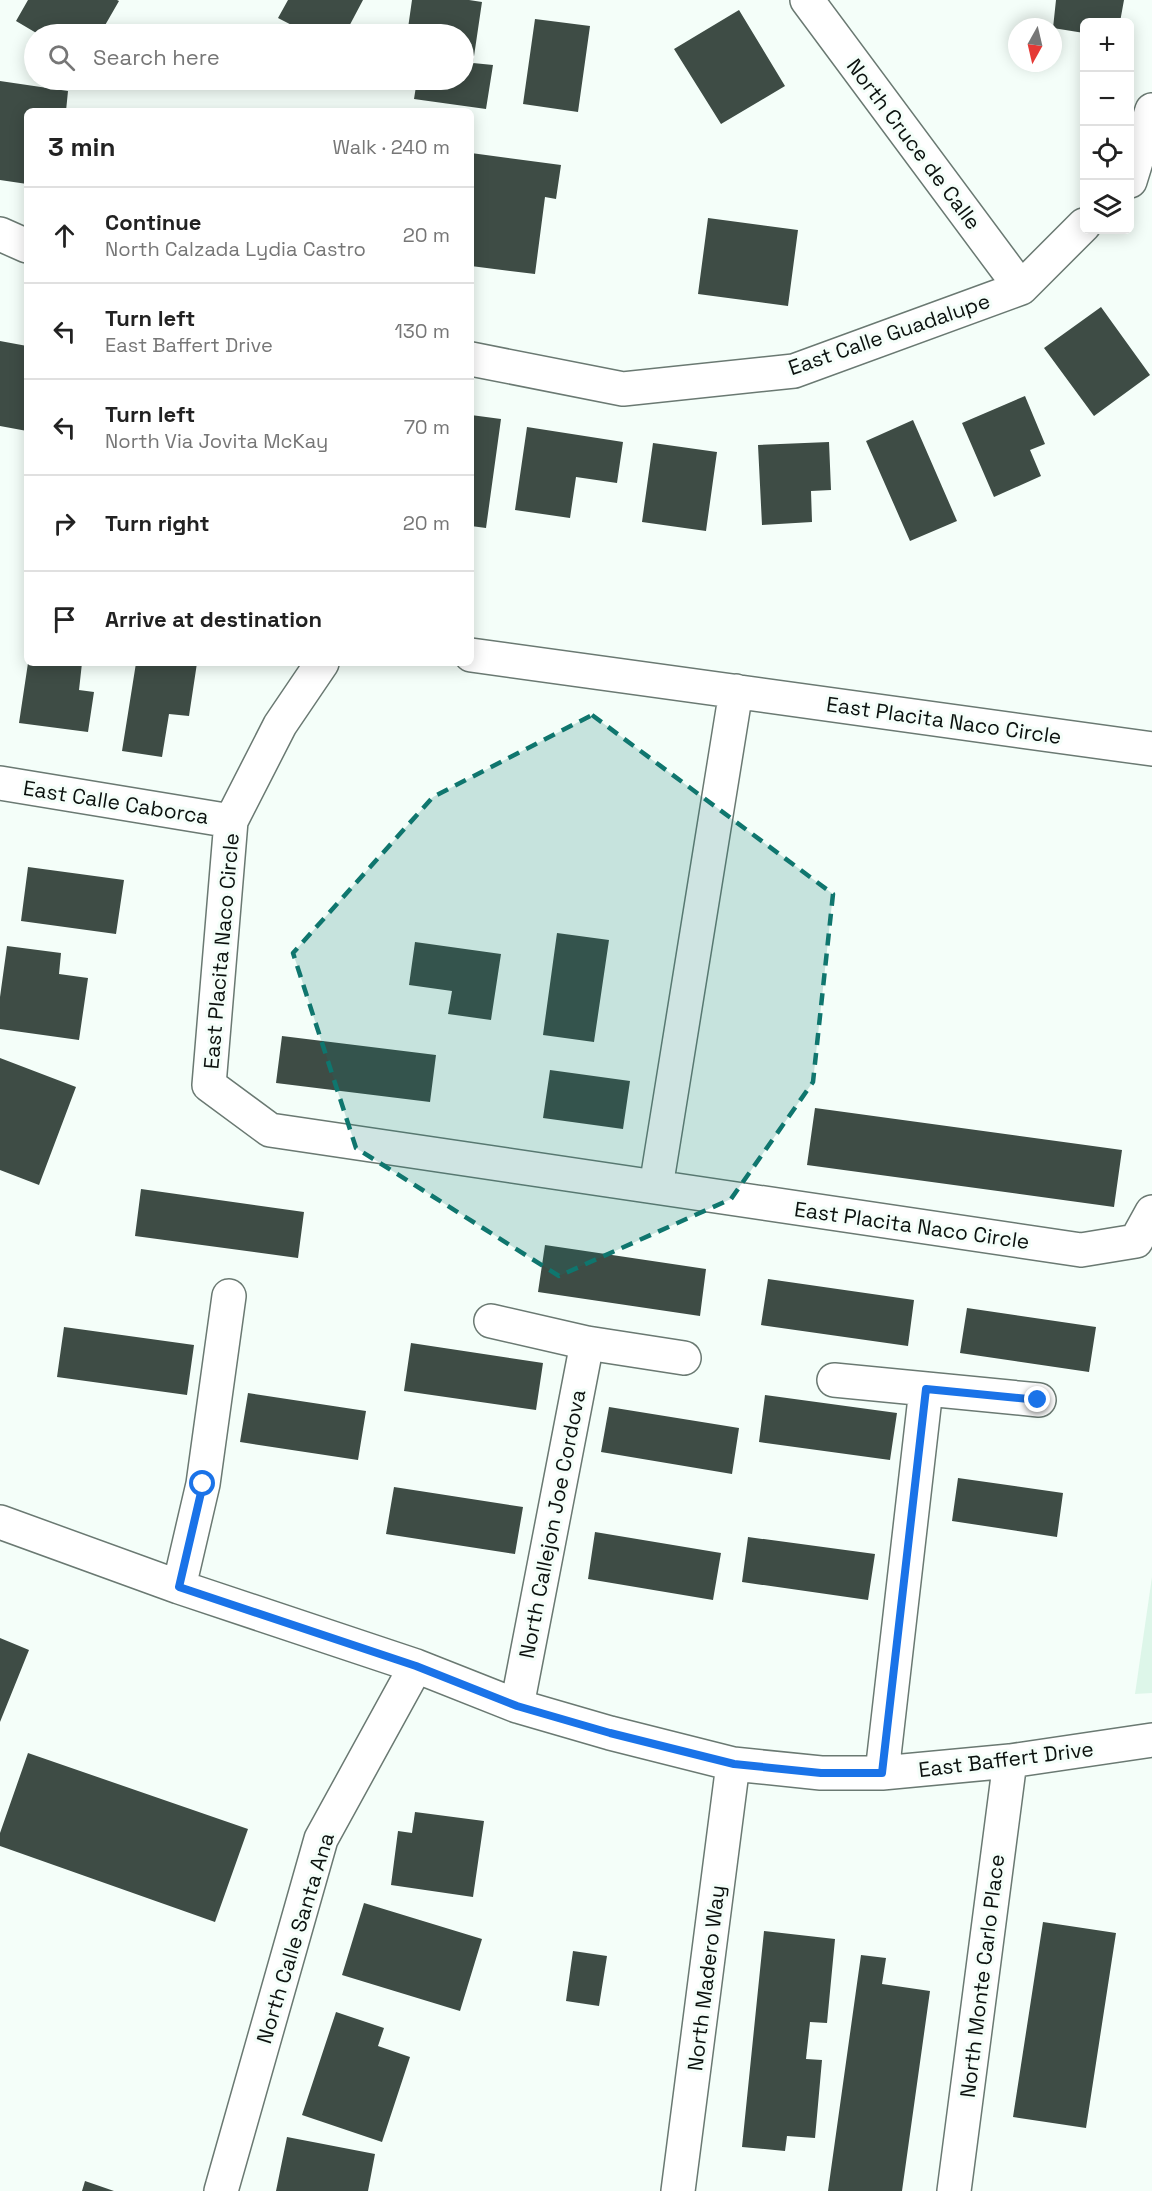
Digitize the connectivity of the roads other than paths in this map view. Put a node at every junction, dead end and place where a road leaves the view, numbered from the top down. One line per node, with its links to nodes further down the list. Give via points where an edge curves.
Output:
1 (807, 0): 7 (street, North Cruce de Calle)
2 (1152, 111): 3 (street)
3 (1130, 180)
4 (1080, 229): 7 (street)
5 (0, 234): 6 (street)
6 (24, 245)
7 (1020, 288): 8 (street, East Calle Guadalupe, via 794,371 623,389)
8 (474, 360)
9 (474, 655): 11 (street, East Placita Naco Circle)
10 (320, 666): 14 (street, East Placita Naco Circle, via 280,725)
11 (736, 691): 12 (street, East Placita Naco Circle); 15 (street)
12 (1152, 749)
13 (0, 783): 14 (street, East Calle Caborca)
14 (231, 821): 15 (street, East Placita Naco Circle, via 209,1085 270,1130)
15 (656, 1187): 16 (street, East Placita Naco Circle, via 1081,1250 1136,1241)
16 (1152, 1212)
17 (229, 1296): 25 (street, via 203,1484)
18 (491, 1321): 19 (street)
19 (587, 1343): 20 (street); 27 (street, North Callejon Joe Cordova)
20 (684, 1358)
21 (834, 1380): 22 (street)
22 (926, 1389): 23 (street); 31 (street)
23 (1038, 1400)
24 (0, 1522): 25 (street, East Baffert Drive)
25 (179, 1587): 26 (street, East Baffert Drive)
26 (416, 1666): 27 (street, East Baffert Drive); 32 (street, North Calle Santa Ana, via 321,1839)
27 (517, 1706): 30 (street, East Baffert Drive)
28 (1152, 1740): 29 (street, East Baffert Drive)
29 (1010, 1761): 31 (street, East Baffert Drive); 34 (street, North Monte Carlo Place)
30 (734, 1764): 31 (street, East Baffert Drive, via 821,1773); 33 (street, North Madero Way)
31 (882, 1773)
32 (220, 2191)
33 (678, 2191)
34 (954, 2191)

